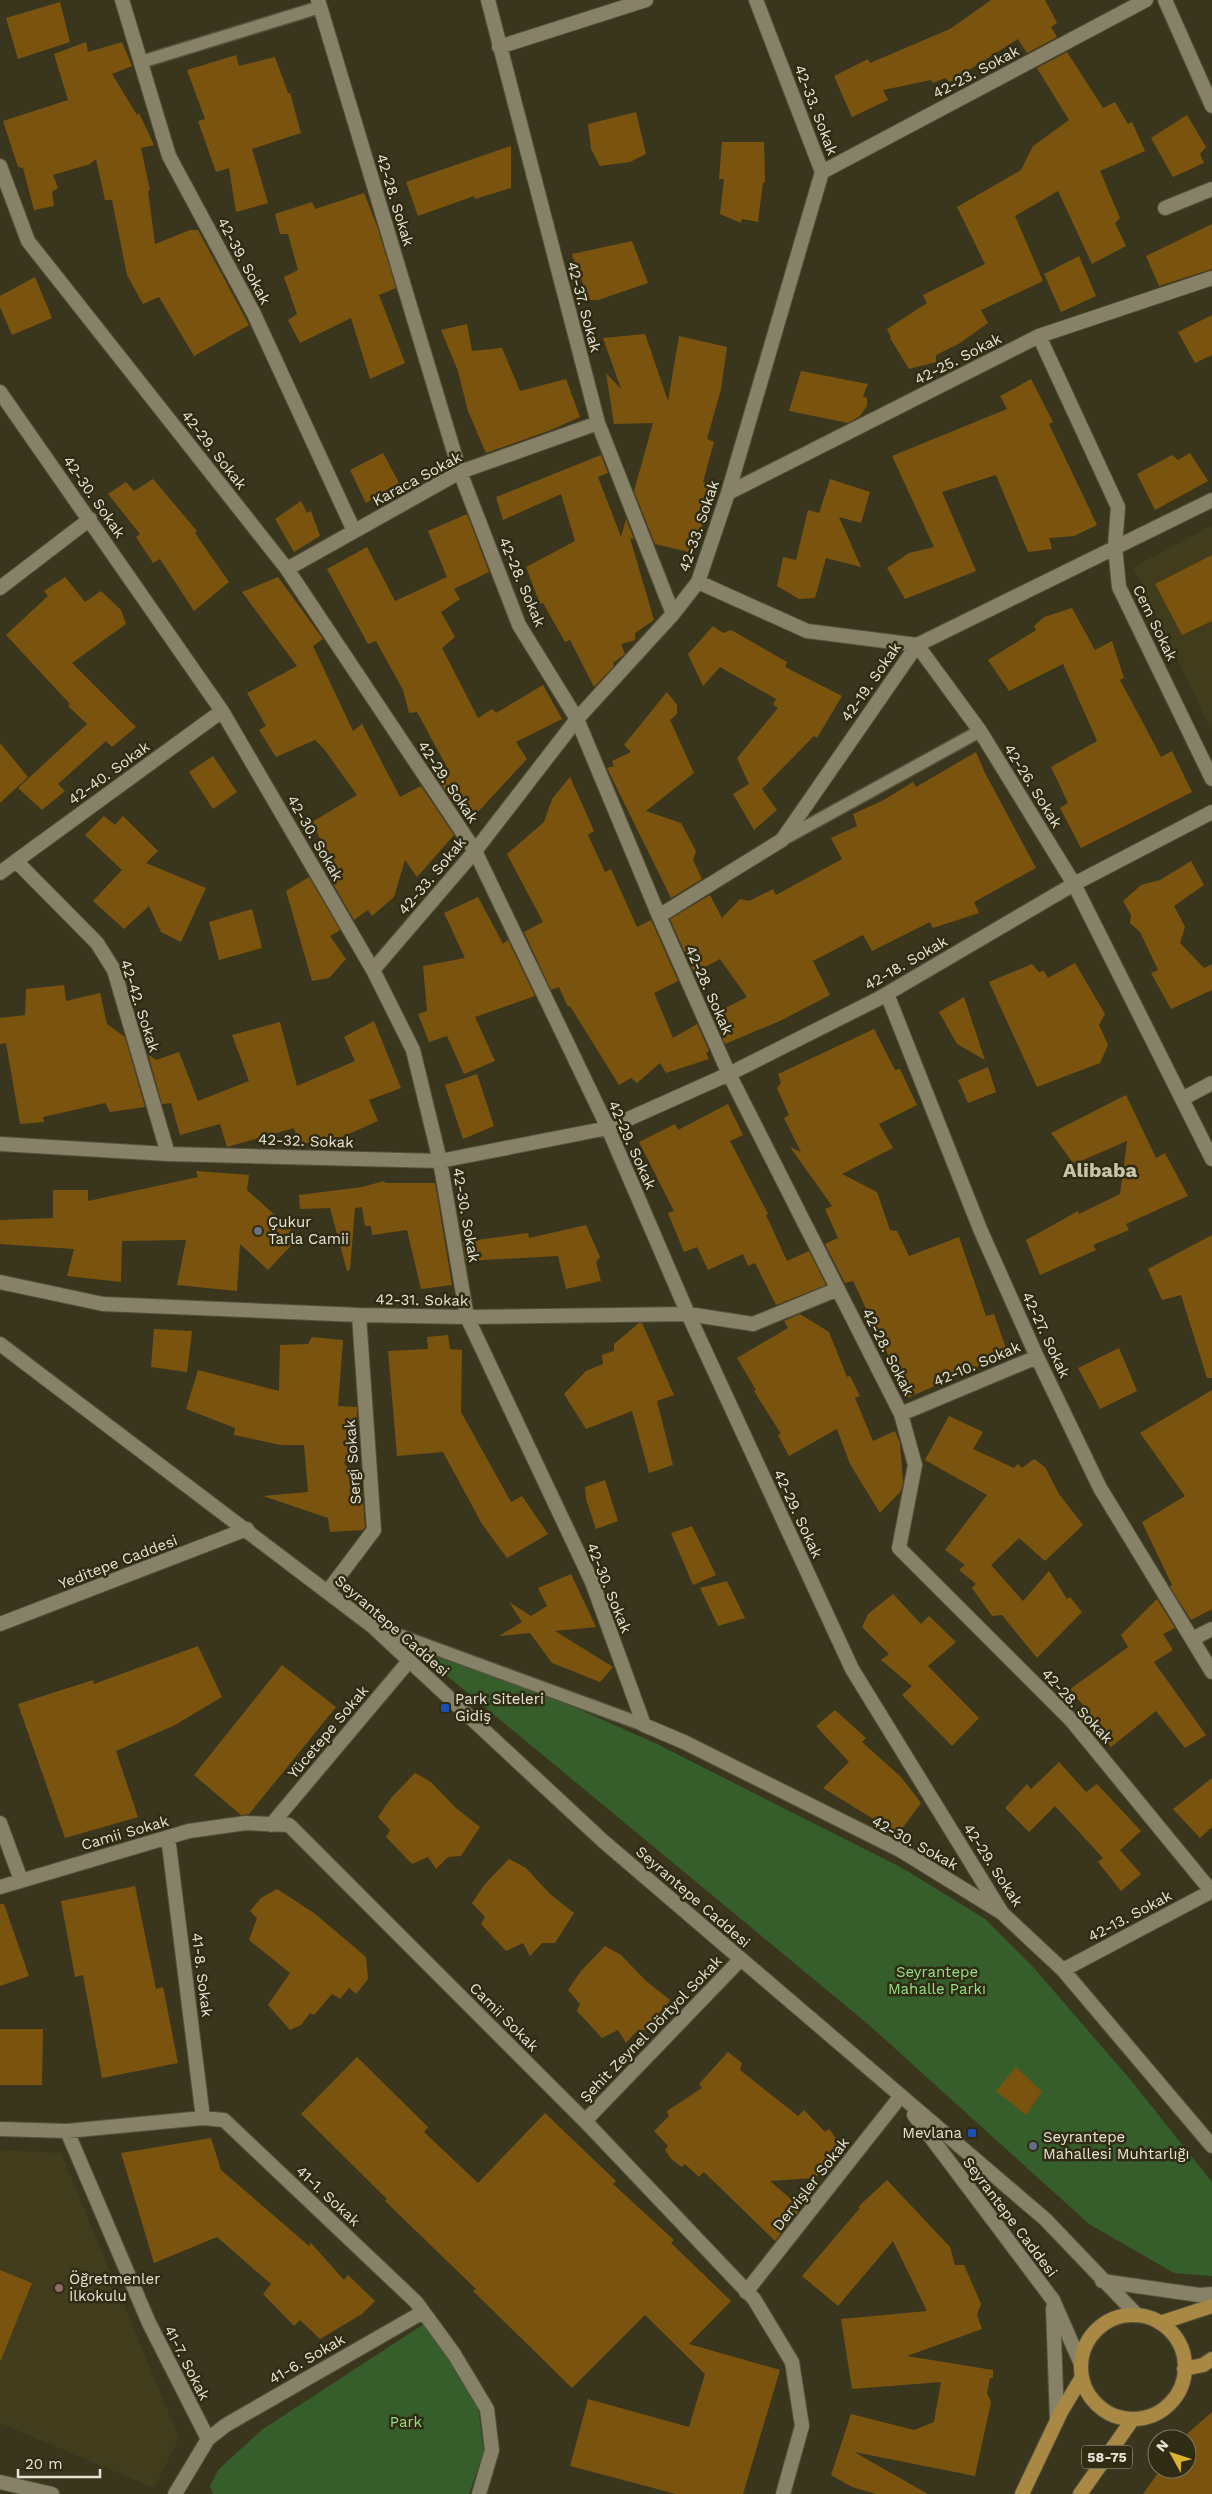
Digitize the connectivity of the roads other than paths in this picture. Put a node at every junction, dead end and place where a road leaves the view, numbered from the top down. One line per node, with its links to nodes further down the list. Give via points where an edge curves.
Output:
1 (122, 0): 9 (street, 42-39. Sokak)
2 (488, 0): 8 (street, 42-37. Sokak)
3 (646, 0): 8 (street)
4 (756, 0): 12 (street, 42-33. Sokak)
5 (1146, 0): 12 (street, 42-23. Sokak)
6 (1165, 0): 10 (street)
7 (319, 3): 9 (lane); 19 (street, 42-28. Sokak)
8 (500, 47): 18 (street, 42-37. Sokak)
9 (140, 62): 23 (street, 42-39. Sokak, via 169,156 254,314)
10 (1212, 106)
11 (0, 166): 25 (street, 42-29. Sokak, via 28,241)
12 (822, 172): 20 (street, 42-33. Sokak)
13 (1212, 189): 14 (street)
14 (1165, 208)
15 (1212, 278): 16 (street, 42-25. Sokak)
16 (1040, 336): 20 (street, 42-25. Sokak); 24 (street, Cem Sokak, via 1118,507)
17 (0, 392): 22 (street, 42-30. Sokak)
18 (598, 423): 19 (street, Karaca Sokak); 28 (street, 42-37. Sokak)
19 (460, 472): 23 (street, Karaca Sokak); 31 (street, 42-28. Sokak, via 520,625)
20 (728, 493): 26 (street, 42-33. Sokak)
21 (1212, 500): 24 (street, 42-19. Sokak)
22 (90, 519): 27 (street); 30 (street, 42-30. Sokak)
23 (354, 531): 25 (street, Karaca Sokak)
24 (1115, 546): 29 (street, 42-19. Sokak); 33 (street, Cem Sokak, via 1119,587)
25 (287, 569): 36 (street, 42-29. Sokak)
26 (698, 582): 28 (street, 42-33. Sokak); 29 (street, via 808,631)
27 (0, 588)
28 (673, 614): 31 (street, 42-33. Sokak)
29 (917, 645): 32 (street, 42-26. Sokak); 35 (street, 42-19. Sokak)
30 (222, 710): 37 (street, 42-40. Sokak); 41 (street, 42-30. Sokak)
31 (576, 719): 36 (street, 42-33. Sokak); 40 (street, 42-28. Sokak)
32 (980, 731): 35 (lane); 39 (street, 42-26. Sokak)
33 (1212, 779)
34 (1212, 812): 39 (street, 42-18. Sokak)
35 (782, 840): 40 (street, 42-19. Sokak)
36 (475, 851): 41 (street, 42-33. Sokak); 46 (street, 42-29. Sokak)
37 (16, 861): 38 (street); 48 (street, 42-42. Sokak, via 97,943 114,970)
38 (0, 873)
39 (1074, 884): 42 (street, 42-18. Sokak); 45 (street, 42-26. Sokak)
40 (658, 916): 43 (street, 42-28. Sokak)
41 (373, 970): 50 (street, 42-30. Sokak, via 413,1050)
42 (887, 994): 43 (street, 42-18. Sokak); 57 (street, 42-27. Sokak, via 980,1228)
43 (729, 1074): 46 (street, 42-18. Sokak); 52 (street, 42-28. Sokak)
44 (1212, 1083): 45 (street)
45 (1182, 1099): 49 (street, 42-26. Sokak)
46 (608, 1128): 50 (street, 42-32. Sokak); 53 (street, 42-29. Sokak)
47 (0, 1144): 48 (street, 42-32. Sokak)
48 (168, 1154): 50 (street, 42-32. Sokak)
49 (1212, 1159)
50 (440, 1161): 55 (street, 42-30. Sokak)
51 (0, 1282): 54 (street, 42-31. Sokak, via 103,1304)
52 (838, 1289): 53 (street, 42-31. Sokak, via 753,1324); 58 (street, 42-28. Sokak)
53 (688, 1314): 55 (street, 42-31. Sokak); 74 (street, 42-29. Sokak, via 852,1669)
54 (359, 1315): 55 (street, 42-31. Sokak); 60 (street, Sergi Sokak, via 374,1530)
55 (467, 1317): 67 (street, 42-30. Sokak, via 592,1582)
56 (0, 1344): 59 (street, Seyrantepe Caddesi)
57 (1037, 1356): 58 (street, 42-10. Sokak); 64 (street, 42-27. Sokak, via 1100,1488)
58 (901, 1414): 73 (street, 42-28. Sokak, via 915,1465 899,1548 1071,1720)
59 (247, 1529): 60 (street, Seyrantepe Caddesi); 61 (street, Yeditepe Caddesi)
60 (328, 1591): 62 (street, Seyrantepe Caddesi)
61 (0, 1624)
62 (372, 1626): 65 (street, Seyrantepe Caddesi); 67 (lane)
63 (1212, 1629): 64 (street)
64 (1192, 1639): 66 (street, 42-27. Sokak)
65 (409, 1661): 69 (street, Yücetepe Sokak); 75 (street, Seyrantepe Caddesi, via 602,1841)
66 (1212, 1672)
67 (644, 1725): 74 (street, 42-30. Sokak, via 900,1850)
68 (0, 1823): 71 (street)
69 (271, 1825): 70 (street, Camii Sokak, via 246,1823); 79 (street, Camii Sokak, via 289,1825)
70 (168, 1837): 71 (street, Camii Sokak); 78 (street, 41-8. Sokak)
71 (21, 1880): 72 (street, Camii Sokak)
72 (0, 1887)
73 (1212, 1891): 76 (street, 42-13. Sokak)
74 (1002, 1912): 76 (street, 42-29. Sokak)
75 (740, 1960): 77 (street, Seyrantepe Caddesi); 79 (street, Şehit Zeynel Dörtyol Sokak)
76 (1063, 1970): 82 (street, 42-29. Sokak)
77 (900, 2097): 83 (street, Seyrantepe Caddesi, via 1044,2220); 84 (street, Dervişler Sokak); 86 (street, Seyrantepe Caddesi)
78 (203, 2118): 81 (street, 41-1. Sokak); 88 (street, 41-1. Sokak, via 224,2120)
79 (585, 2121): 84 (street, Camii Sokak)
80 (0, 2129): 81 (street, 41-1. Sokak)
81 (67, 2131): 96 (street, 41-7. Sokak, via 148,2323)
82 (1212, 2146)
83 (1102, 2281): 85 (street, via 1199,2295); 89 (street, Seyrantepe Caddesi)
84 (746, 2292): 101 (street, Camii Sokak, via 792,2362 802,2426)
85 (1212, 2294)
86 (1053, 2300): 93 (street, Seyrantepe Caddesi); 95 (street)
87 (1212, 2306): 90 (main road)
88 (423, 2312): 96 (street, 41-6. Sokak, via 226,2425); 100 (street, 41-1. Sokak, via 454,2354 487,2409 492,2450)
89 (1137, 2315): 90 (main road); 93 (main road, via 1120,2316 1098,2328 1088,2341)
90 (1160, 2323): 92 (main road, via 1173,2334 1181,2348)
91 (1212, 2360): 92 (main road)
92 (1184, 2369): 94 (main road, via 1180,2388 1164,2408)
93 (1082, 2370): 94 (main road, via 1086,2389 1102,2408); 95 (main road)
94 (1132, 2419): 103 (main road, 58-75)
95 (1057, 2420): 102 (main road)
96 (208, 2439): 99 (street)
97 (0, 2482): 98 (street)
98 (52, 2494)
99 (175, 2494)
100 (479, 2494)
101 (783, 2494)
102 (1022, 2494)
103 (1080, 2494)

